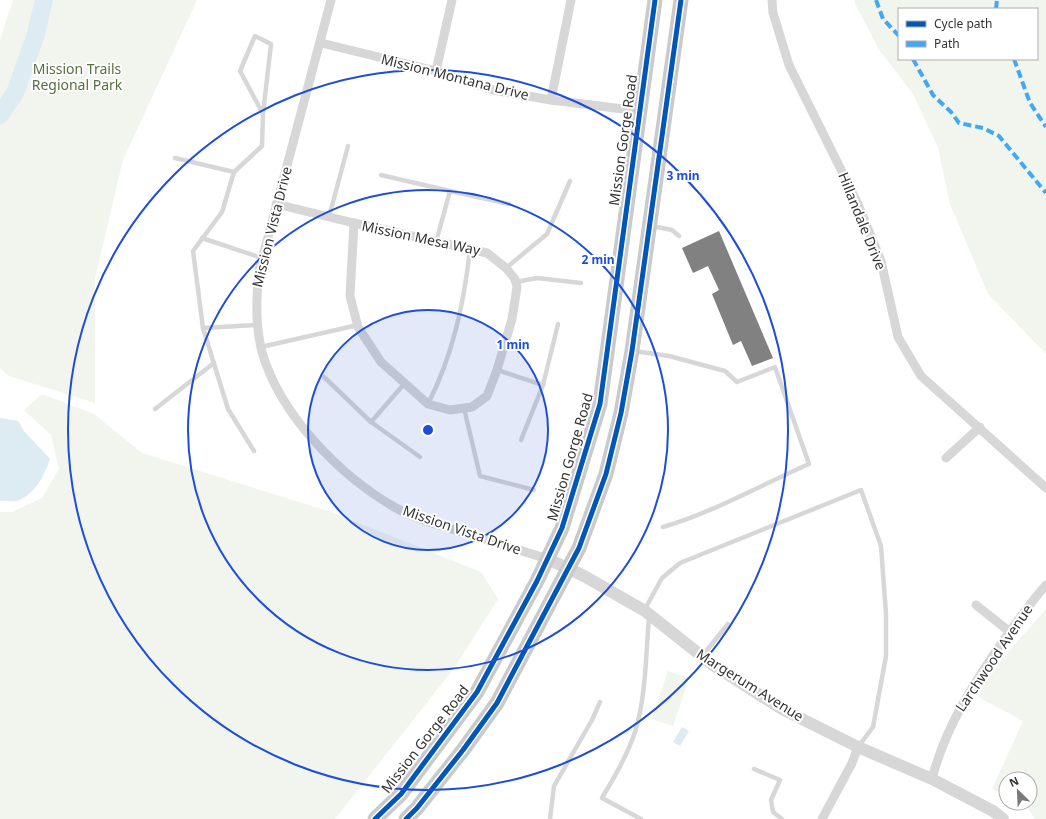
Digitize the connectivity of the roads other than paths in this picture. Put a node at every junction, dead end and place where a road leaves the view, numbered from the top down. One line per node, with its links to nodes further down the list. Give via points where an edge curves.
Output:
1 (332, 0): 7 (street, Mission Vista Drive)
2 (452, 0): 8 (street)
3 (571, 0): 9 (street)
4 (655, 0): 10 (main road, Mission Gorge Road)
5 (680, 0): 22 (main road)
6 (772, 0): 46 (street, Hillandale Drive, via 773,13 789,65 858,204 881,260 898,337 921,376)
7 (320, 43): 8 (street, Mission Montana Drive); 18 (street, Mission Vista Drive)
8 (436, 72): 9 (street, Mission Montana Drive, via 493,90)
9 (551, 100): 10 (street, Mission Montana Drive)
10 (639, 111): 54 (main road, Mission Gorge Road, via 600,404 583,466 562,528)
11 (263, 114): 11 (lane, via 271,44 255,36 240,71); 14 (lane, via 262,146)
12 (348, 146): 20 (lane)
13 (175, 158): 14 (lane)
14 (234, 172): 24 (lane, via 222,212)
15 (380, 175): 17 (lane)
16 (570, 181): 28 (lane, via 547,234)
17 (450, 191): 19 (lane); 25 (lane)
18 (276, 204): 20 (street, Mission Mesa Way); 27 (street, Mission Vista Drive)
19 (510, 204)
20 (329, 217): 21 (street, Mission Mesa Way)
21 (354, 224): 25 (street, Mission Mesa Way); 33 (street, Mission Mesa Way, via 350,296)
22 (649, 226): 23 (lane, via 672,230); 36 (main road)
23 (679, 236)
24 (202, 238): 27 (lane); 34 (lane, via 193,251)
25 (436, 242): 26 (street, Mission Mesa Way)
26 (470, 249): 28 (street, Mission Mesa Way, via 487,253); 42 (lane, via 458,325 440,381)
27 (262, 258): 32 (street, Mission Vista Drive, via 256,293)
28 (506, 268): 29 (street, Mission Mesa Way)
29 (516, 282): 30 (lane, via 537,278); 38 (street, Mission Mesa Way, via 512,319)
30 (581, 284)
31 (558, 324): 41 (lane)
32 (258, 325): 34 (lane); 35 (street, Mission Vista Drive)
33 (358, 325): 35 (lane); 40 (street, Mission Mesa Way, via 381,362)
34 (203, 328): 37 (lane)
35 (261, 347): 54 (street, Mission Vista Drive, via 281,396 297,421 332,461 396,508 421,519)
36 (632, 351): 53 (lane, via 669,356 725,371 737,382 775,367 809,464 699,515); 55 (main road, via 622,413 606,474)
37 (214, 363): 44 (lane); 48 (lane, via 228,409)
38 (497, 370): 41 (lane); 43 (street, Mission Mesa Way, via 486,396 472,407)
39 (324, 377): 45 (lane)
40 (405, 383): 42 (street, Mission Mesa Way); 45 (lane)
41 (543, 385): 47 (lane)
42 (428, 404): 43 (street, Mission Mesa Way, via 450,410)
43 (464, 408): 52 (lane, via 480,476)
44 (155, 409)
45 (371, 422): 49 (lane)
46 (980, 427): 50 (street); 51 (street, Hillandale Drive)
47 (521, 440)
48 (254, 451)
49 (420, 457)
50 (946, 458)
51 (1046, 488)
52 (534, 490)
53 (663, 527)
54 (548, 559): 55 (street, Margerum Avenue); 66 (main road, Mission Gorge Road, via 477,692 401,794)
55 (569, 568): 58 (street, Margerum Avenue); 67 (main road, via 497,703 463,750)
56 (1046, 586): 60 (street, Larchwood Avenue)
57 (976, 605): 60 (street)
58 (647, 613): 61 (street, Margerum Avenue); 63 (lane, via 662,578 680,563 861,490 881,546 886,656 873,727); 69 (lane, via 643,690 636,729 623,763 602,798)
59 (728, 624): 61 (lane)
60 (1010, 632): 65 (street, Larchwood Avenue, via 958,711 937,758)
61 (702, 656): 63 (street, Margerum Avenue, via 782,709)
62 (600, 702): 68 (lane, via 554,786)
63 (858, 747): 65 (street, Margerum Avenue); 71 (street)
64 (754, 769): 70 (lane, via 780,780 771,800 773,812)
65 (932, 779): 72 (street, Margerum Avenue)
66 (375, 819)
67 (406, 819)
68 (550, 819)
69 (641, 819)
70 (782, 819)
71 (822, 819)
72 (1003, 819)

